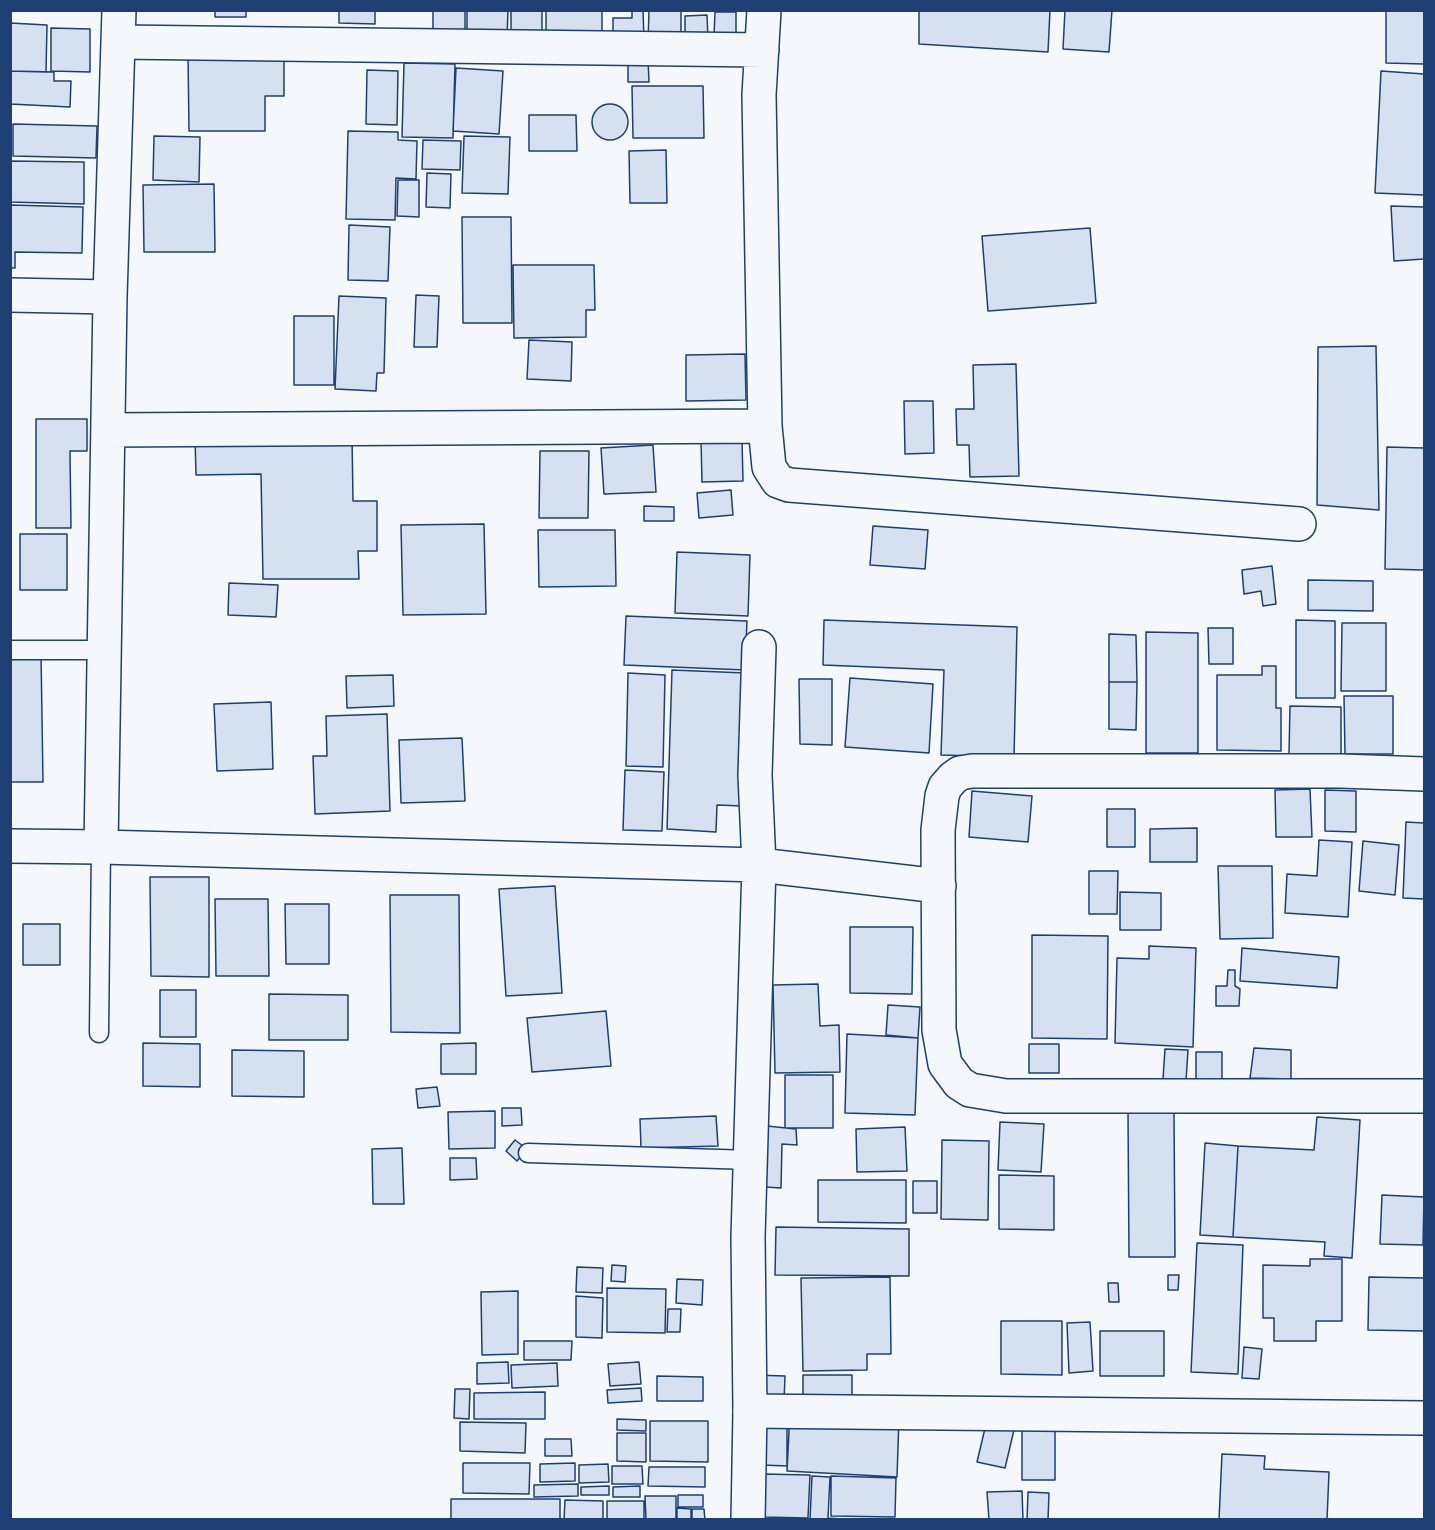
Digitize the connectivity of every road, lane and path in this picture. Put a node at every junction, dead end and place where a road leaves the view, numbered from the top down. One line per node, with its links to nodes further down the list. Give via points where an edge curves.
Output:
1 (765, 10): 3 (street)
2 (119, 26): 3 (street); 5 (street)
3 (762, 50): 6 (street, via 759,95)
4 (10, 295): 5 (street)
5 (110, 297): 7 (street)
6 (765, 426): 7 (street); 8 (street, via 769,467 778,481 789,485)
7 (109, 430): 11 (street)
8 (1299, 524)
9 (759, 646): 15 (street, via 755,775)
10 (10, 650): 11 (lane)
11 (105, 650): 14 (street)
12 (1425, 774): 16 (street, via 960,773 945,787 942,796)
13 (10, 846): 14 (street)
14 (101, 847): 15 (street); 17 (lane)
15 (759, 865): 16 (street); 20 (street)
16 (939, 886): 18 (street, via 939,1030 945,1064 959,1083 970,1090 1006,1096)
17 (99, 1033)
18 (1425, 1096)
19 (528, 1153): 20 (lane)
20 (751, 1160): 21 (street)
21 (750, 1411): 22 (street); 23 (street)
22 (1425, 1418)
23 (748, 1520)

